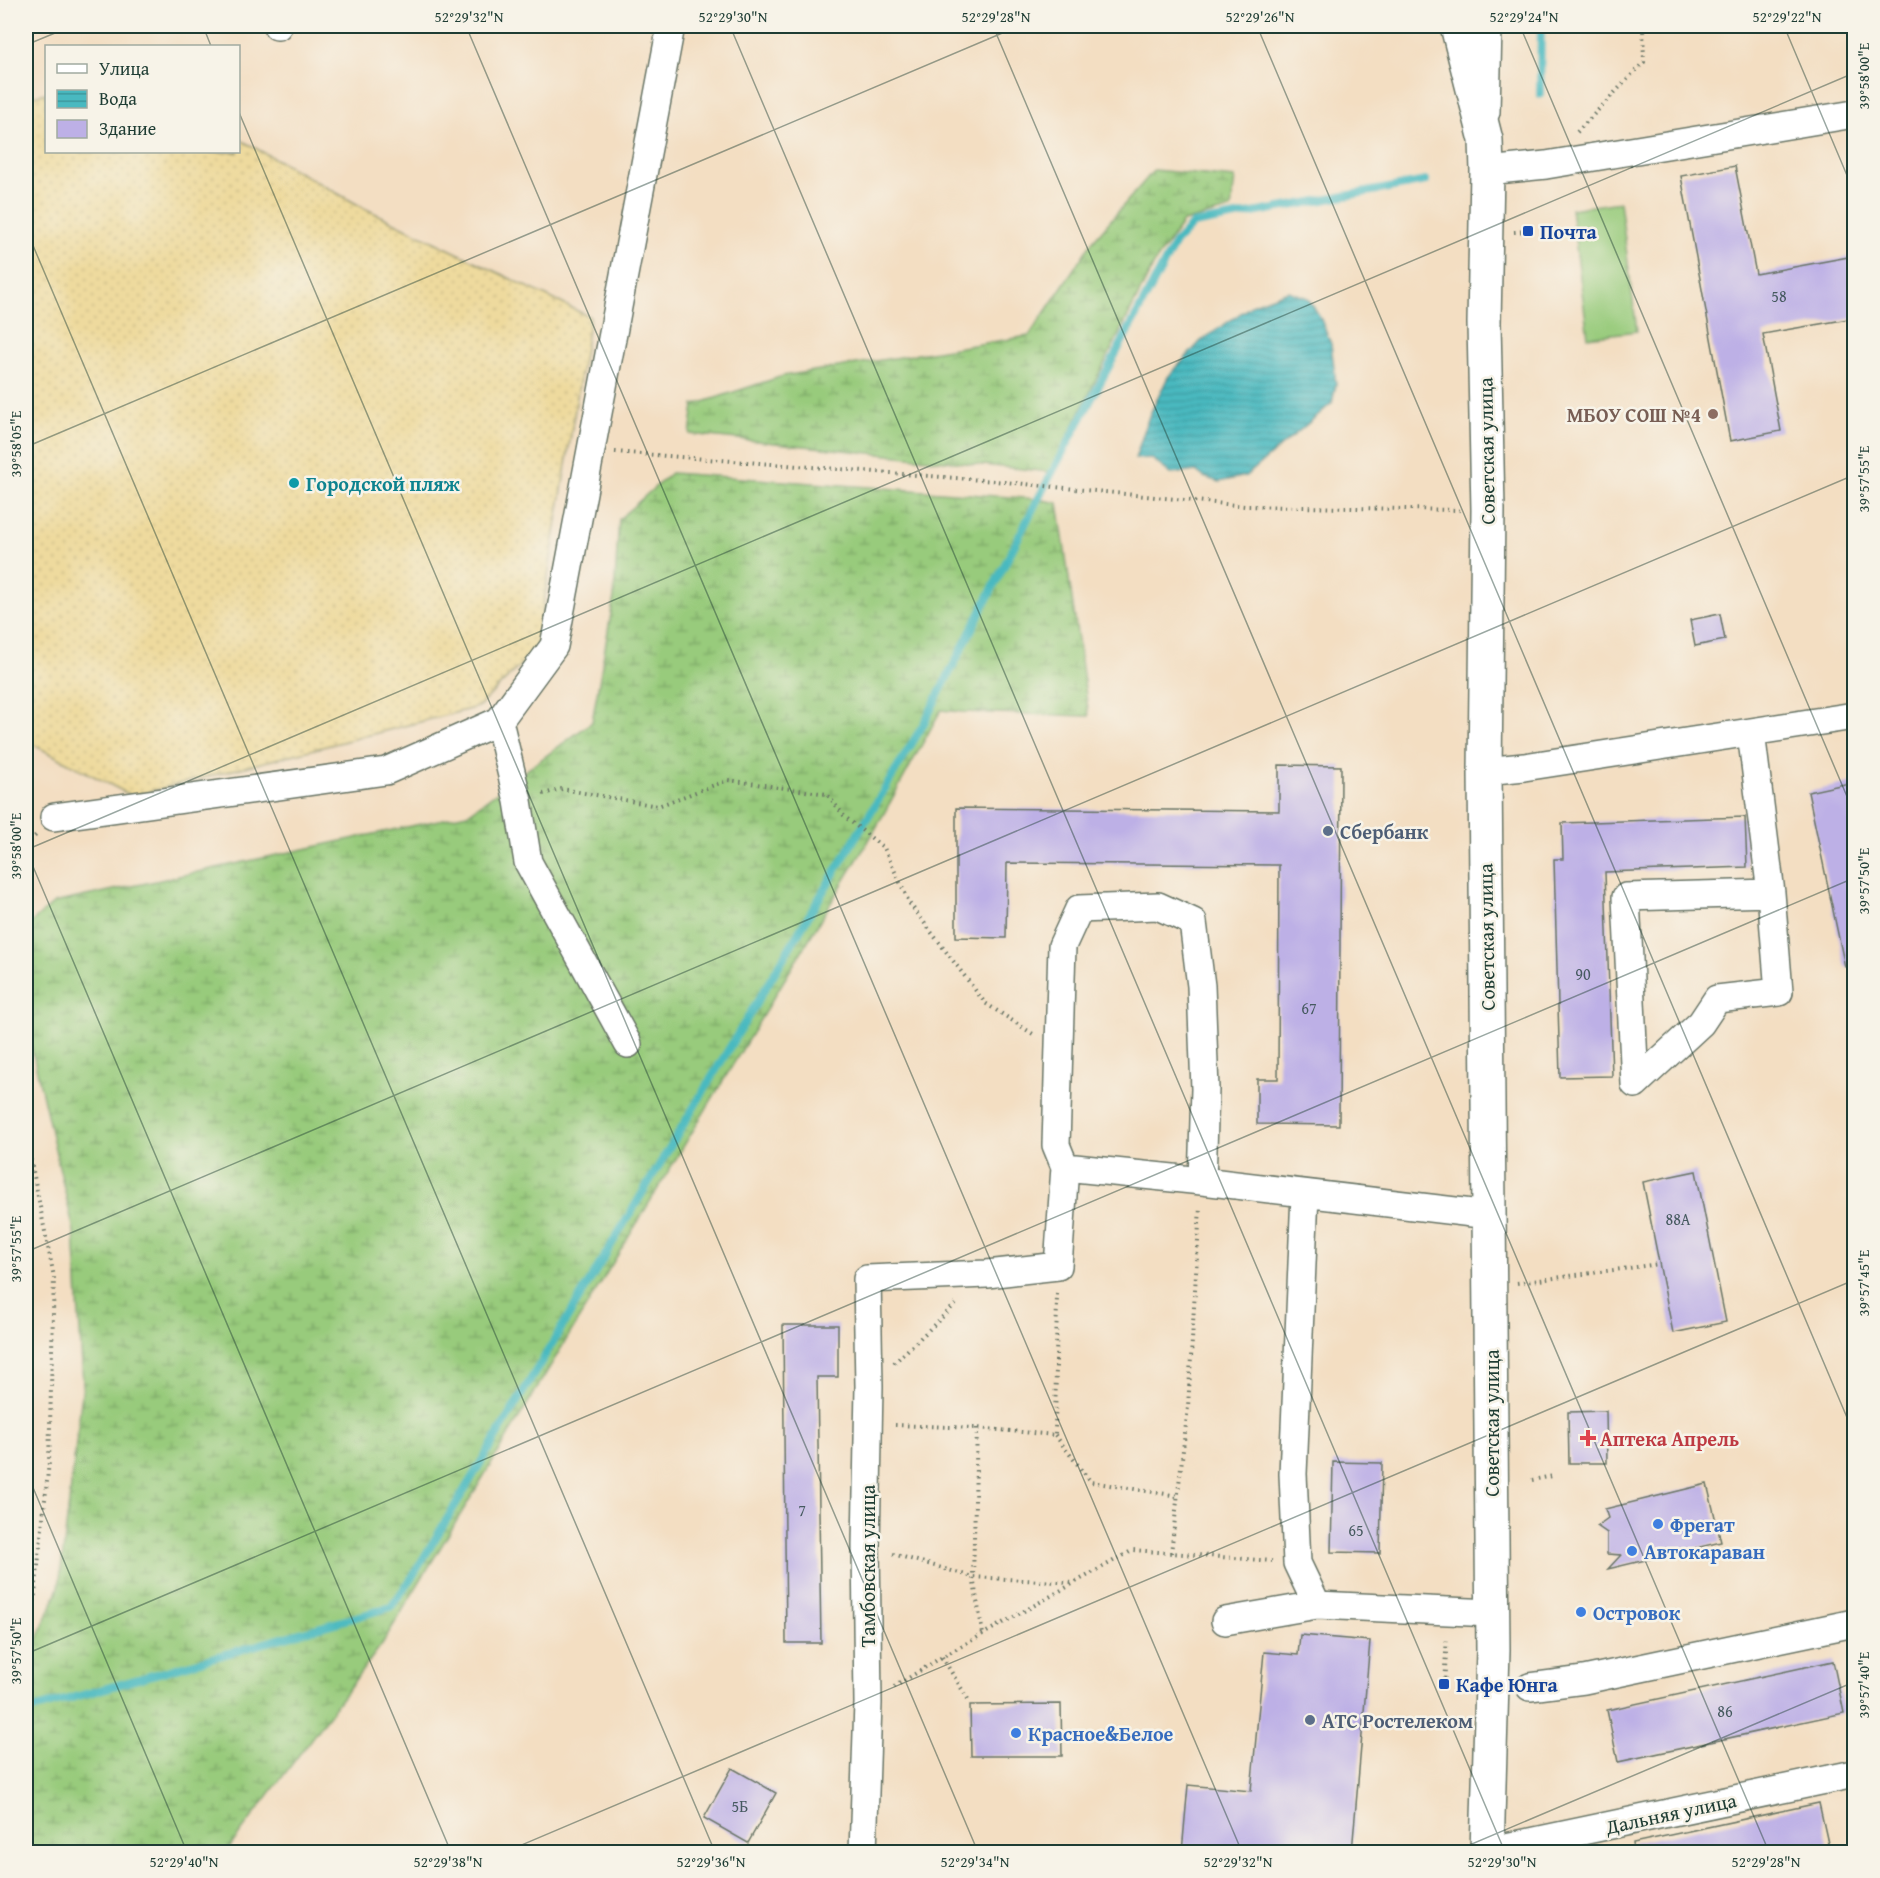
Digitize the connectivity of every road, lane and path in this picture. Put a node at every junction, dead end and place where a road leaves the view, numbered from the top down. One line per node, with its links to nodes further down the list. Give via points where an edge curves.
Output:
1 (671, 26): 10 (street)
2 (1457, 26): 6 (main road, Советская улица)
3 (1488, 26): 6 (street)
4 (1643, 26): 7 (path, via 1644,62)
5 (1854, 114): 7 (street)
6 (1486, 155): 7 (street); 11 (main road, Советская улица)
7 (1546, 165)
8 (1528, 231): 9 (path)
9 (1512, 232)
10 (591, 450): 11 (path, via 1070,488 1245,506); 13 (street, via 554,646)
11 (1488, 510): 15 (main road, Советская улица)
12 (1854, 716): 14 (street)
13 (499, 721): 16 (street); 17 (street, via 386,771)
14 (1751, 732): 15 (street); 18 (street)
15 (1485, 771): 25 (main road, Советская улица)
16 (518, 801): 19 (street, via 528,862); 20 (path, via 562,789 658,806 728,780 827,794 845,817 884,848 910,904 985,1003)
17 (54, 817)
18 (1771, 893): 18 (street, via 1626,897 1635,1084 1701,1023 1717,999 1779,992)
19 (628, 1044)
20 (1058, 1051): 22 (street, via 1056,1145); 23 (street, via 1062,946 1079,909 1158,906 1193,922 1201,986 1205,1089)
21 (26, 1136): 48 (path, via 54,1277 49,1462)
22 (1065, 1167): 23 (street); 27 (street)
23 (1202, 1181): 24 (street); 36 (path, via 1188,1407)
24 (1305, 1194): 25 (street); 39 (street, via 1293,1474)
25 (1489, 1215): 29 (main road, Советская улица)
26 (1659, 1264): 29 (path)
27 (1058, 1266): 28 (street); 33 (path)
28 (987, 1275): 30 (path); 30 (street, Тамбовская улица, via 867,1279)
29 (1490, 1286): 43 (main road, Советская улица)
30 (869, 1386): 31 (street, Тамбовская улица)
31 (868, 1425): 32 (path); 37 (street, Тамбовская улица)
32 (977, 1428): 33 (path); 40 (path)
33 (1055, 1435): 36 (path, via 1092,1482)
34 (1553, 1476): 35 (path)
35 (1532, 1480)
36 (1178, 1496): 38 (path)
37 (866, 1546): 40 (path); 53 (street, Тамбовская улица)
38 (1171, 1553): 39 (path); 41 (path, via 1133,1550)
39 (1297, 1563): 42 (street)
40 (973, 1577): 41 (path); 47 (path)
41 (1076, 1583): 47 (path)
42 (1317, 1605): 43 (street); 44 (street)
43 (1492, 1613): 56 (main road, Советская улица)
44 (1225, 1622)
45 (1854, 1623): 51 (street, via 1584,1680)
46 (1447, 1628): 50 (path)
47 (983, 1634): 49 (path)
48 (26, 1650)
49 (942, 1657): 52 (path); 53 (path)
50 (1444, 1684)
51 (1530, 1687)
52 (968, 1699)
53 (868, 1703): 55 (street, Тамбовская улица)
54 (1854, 1774): 56 (street, Дальняя улица)
55 (863, 1852)
56 (1487, 1852)

